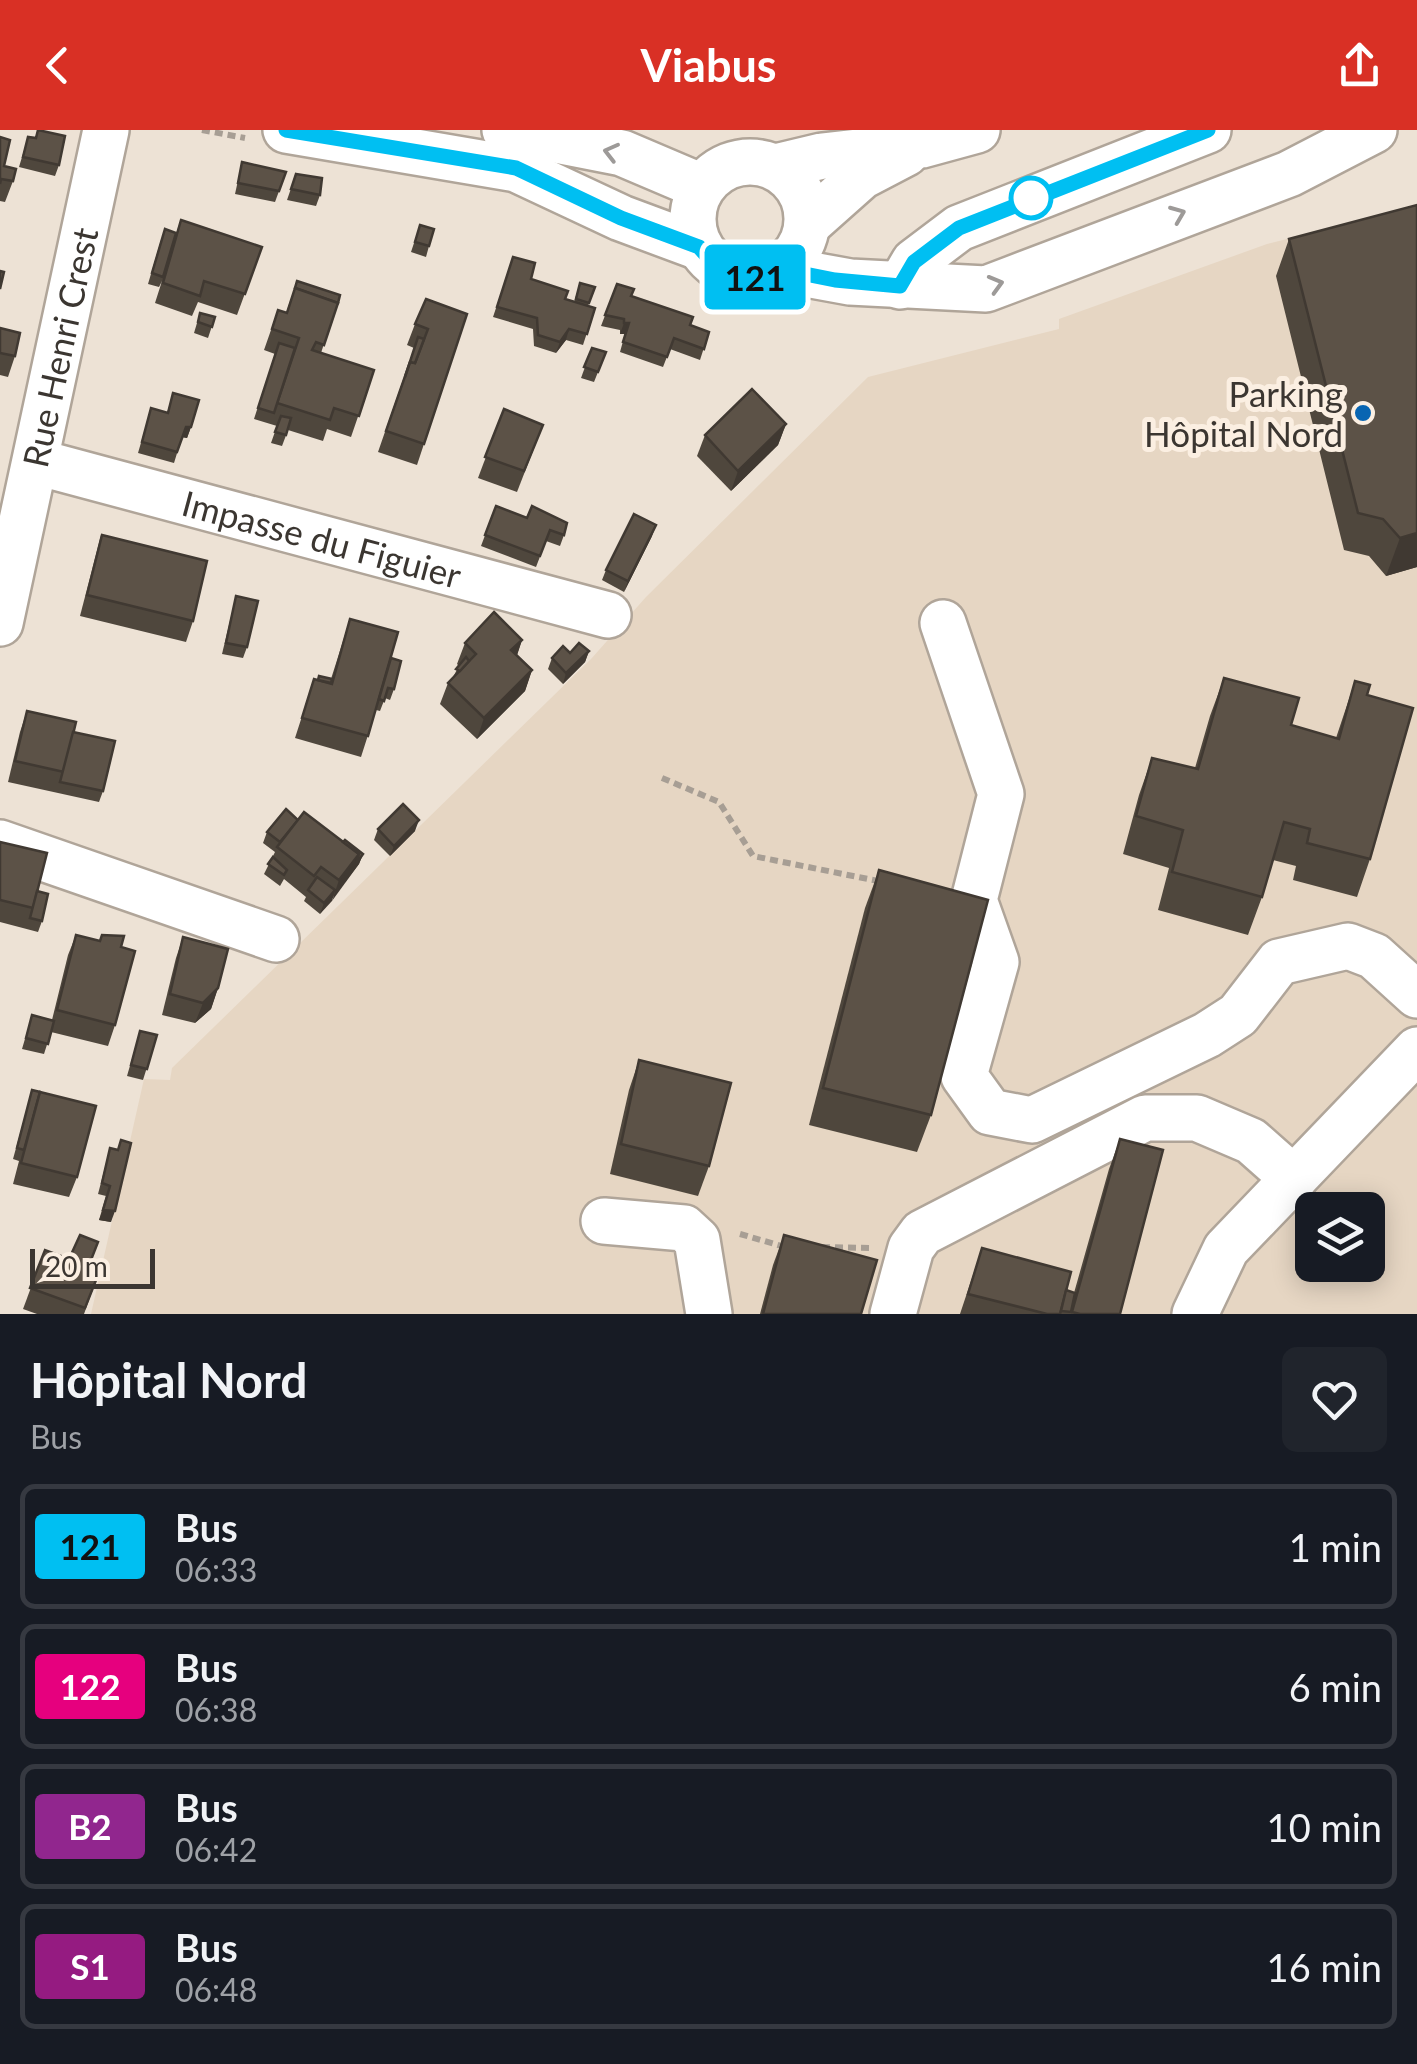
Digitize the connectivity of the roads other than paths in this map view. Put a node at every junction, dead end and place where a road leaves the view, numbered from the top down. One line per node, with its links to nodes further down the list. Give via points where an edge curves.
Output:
1 (106, 130): 14 (street, Rue Henri Crest)
2 (286, 130): 11 (street, via 516,168)
3 (505, 130): 9 (street, one-way to 3, via 622,154)
4 (977, 130): 7 (street)
5 (1208, 130): 13 (street, via 959,228 914,262)
6 (1374, 130): 13 (street, one-way to 6, via 986,289 1289,174)
7 (922, 146): 8 (street); 10 (street, via 862,176)
8 (776, 167): 9 (street, via 735,163); 10 (street, via 800,191)
9 (702, 187): 11 (street, via 693,206)
10 (808, 224): 12 (street, via 803,242)
11 (699, 247): 12 (street, via 734,275 758,277)
12 (780, 269): 13 (street)
13 (900, 286)
14 (37, 462): 15 (street, Impasse du Figuier); 16 (street, Rue Henri Crest)
15 (608, 616)
16 (0, 624)
17 (943, 624): 20 (street, via 1000,794 974,900 996,962 964,1076 990,1112 1032,1120 1207,1035 1238,1015 1278,962 1348,946 1374,956)
18 (0, 843): 19 (street)
19 (276, 940)
20 (1417, 995)
21 (1417, 1050): 22 (street)
22 (1294, 1178): 25 (street, via 1251,1141 1197,1118 1145,1118 922,1233 911,1248); 26 (street, via 1226,1249)
23 (604, 1221): 24 (street, via 684,1228 697,1240)
24 (709, 1314)
25 (893, 1314)
26 (1195, 1314)

